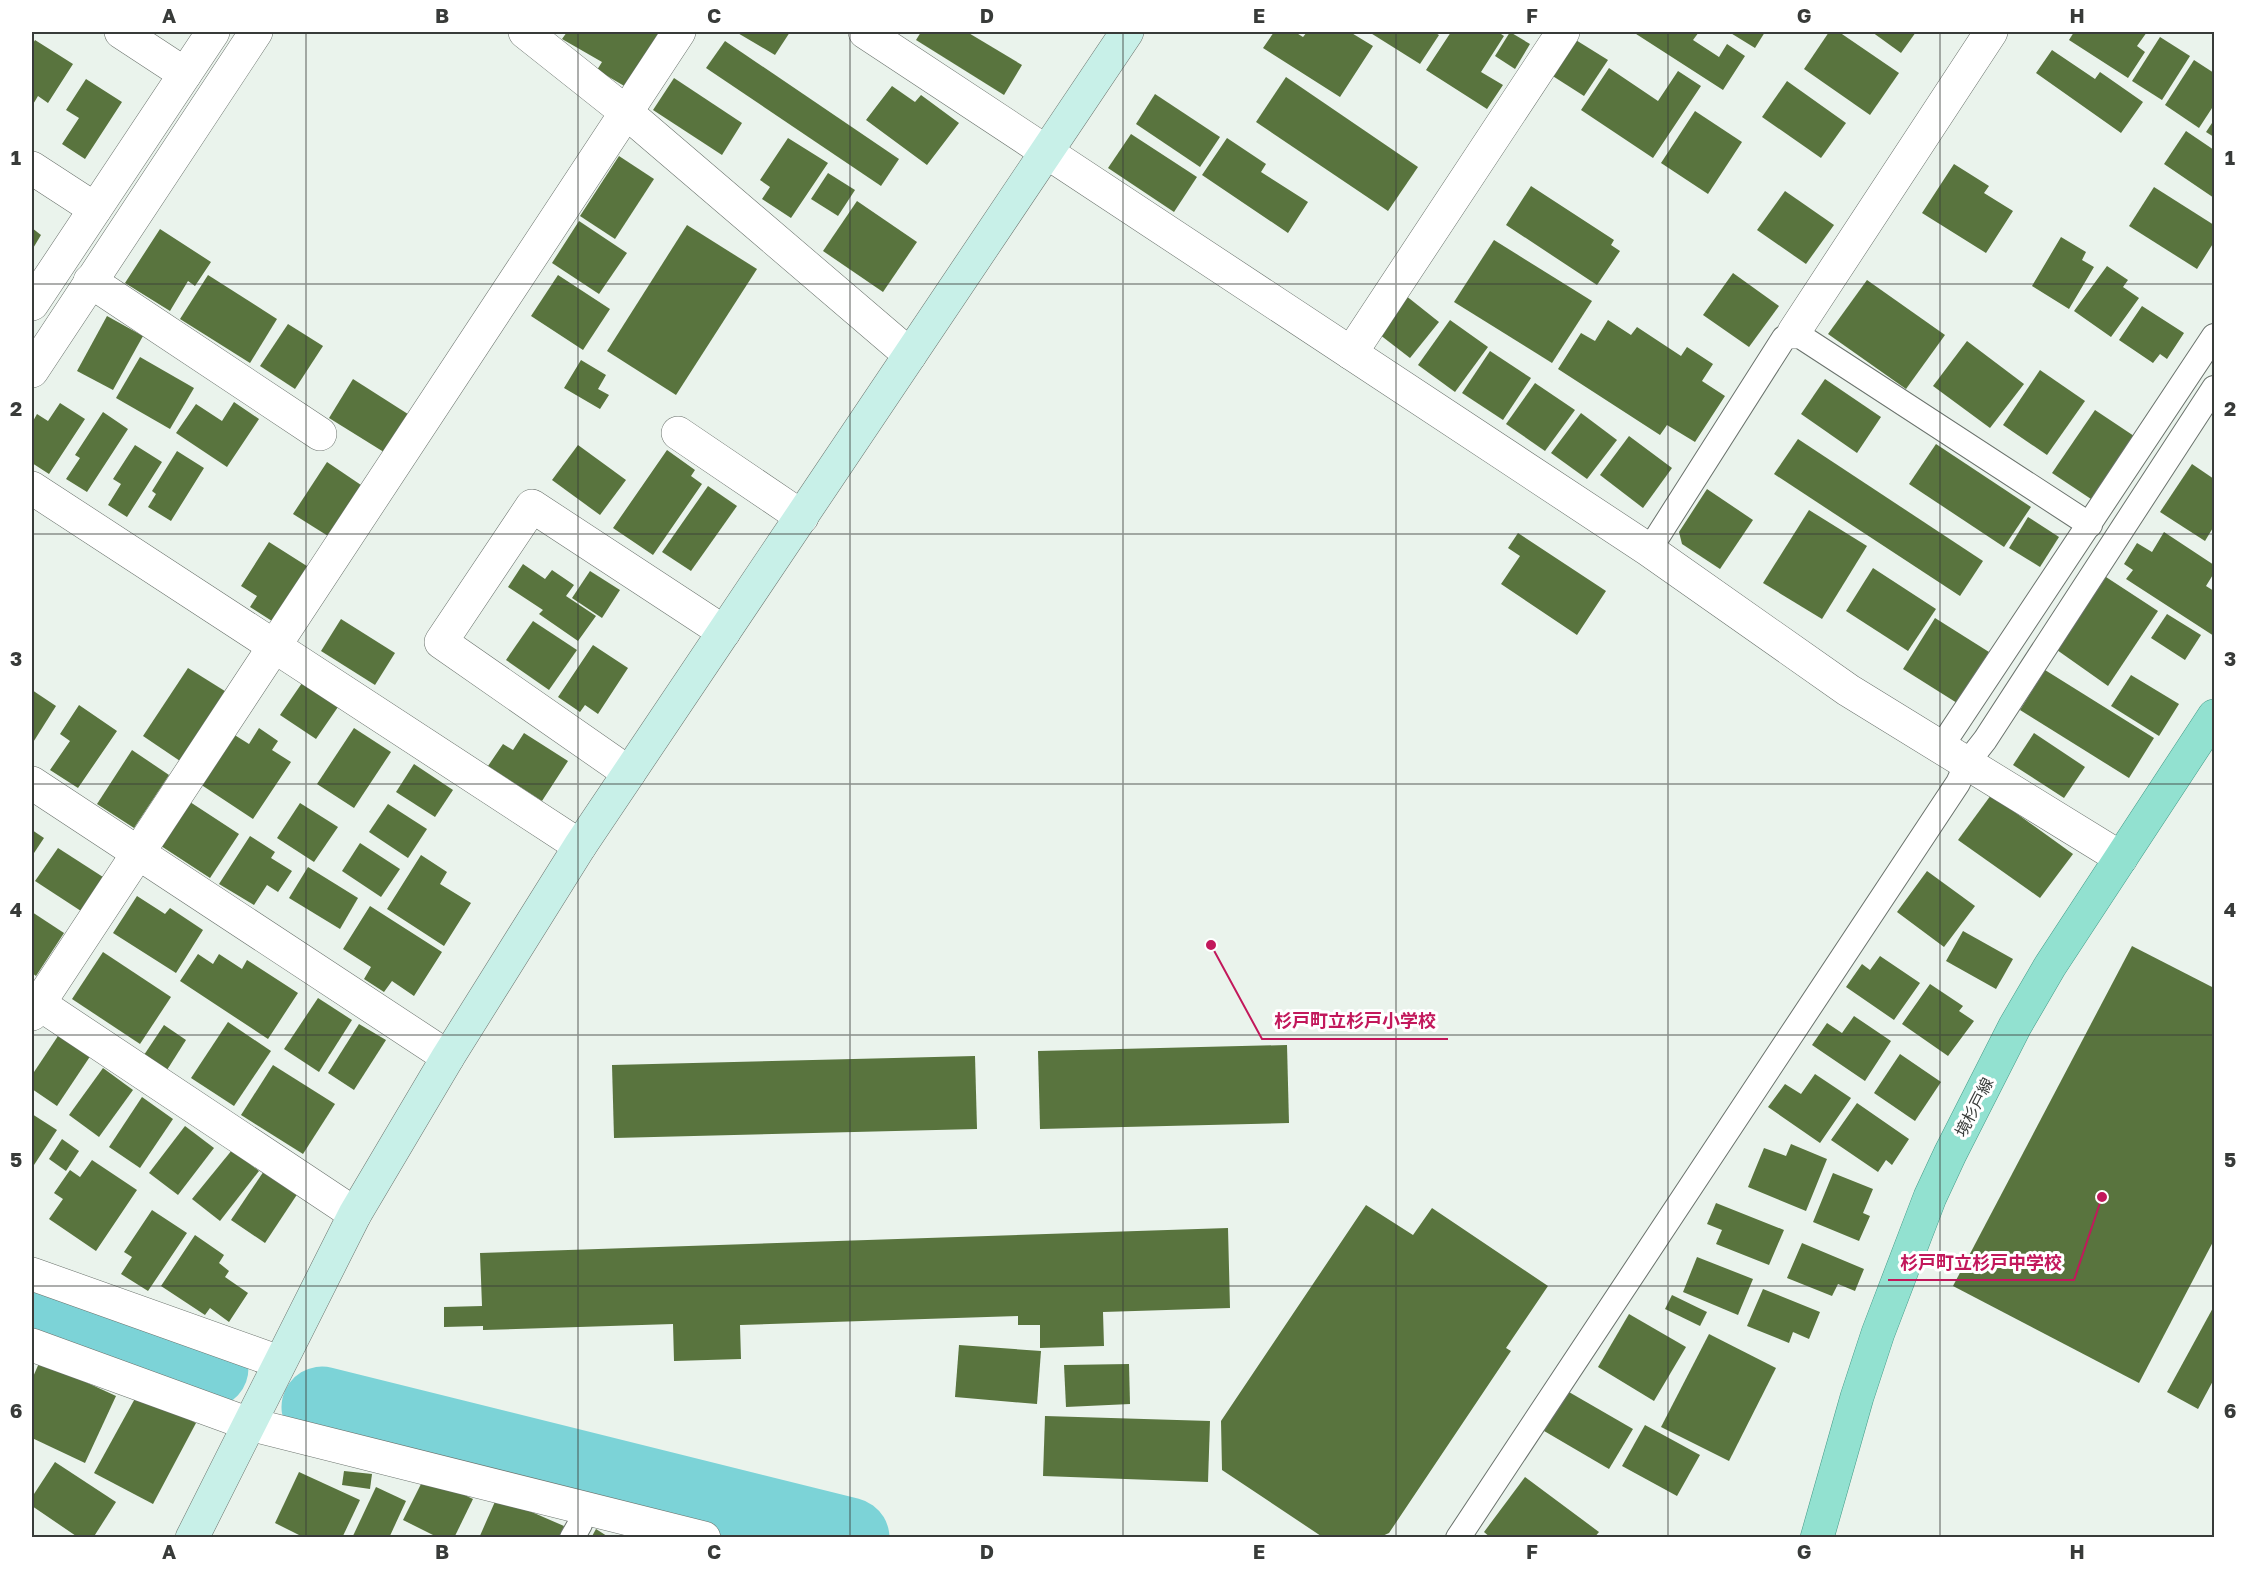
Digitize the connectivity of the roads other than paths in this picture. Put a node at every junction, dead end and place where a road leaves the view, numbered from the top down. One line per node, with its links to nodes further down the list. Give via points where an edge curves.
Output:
1 (121, 32): 10 (street)
2 (213, 32): 10 (street)
3 (256, 32): 15 (street)
4 (525, 32): 11 (street)
5 (679, 32): 11 (street)
6 (865, 32): 12 (street)
7 (1127, 32): 12 (street)
8 (1563, 32): 19 (street)
9 (1991, 32): 17 (street)
10 (185, 74): 14 (street)
11 (627, 113): 20 (street); 30 (street)
12 (1047, 152): 19 (street); 20 (street)
13 (32, 168): 14 (street)
14 (95, 209): 16 (street)
15 (90, 281): 21 (street); 24 (street)
16 (32, 304)
17 (1794, 332): 27 (lane); 28 (lane, via 1784,338)
18 (2214, 336): 27 (lane)
19 (1351, 353): 28 (street)
20 (910, 355): 26 (street)
21 (32, 371)
22 (2214, 388): 32 (lane, via 1985,740)
23 (678, 433): 26 (street)
24 (320, 434)
25 (32, 488): 30 (street)
26 (802, 517): 29 (street)
27 (2090, 525): 32 (lane)
28 (1648, 550): 32 (street, via 1848,690)
29 (724, 632): 33 (street); 33 (street, via 531,506 441,642)
30 (274, 646): 35 (street); 36 (street)
31 (2214, 716): 37 (main road, 境杉戸線)
32 (1954, 755): 37 (street); 49 (lane, via 1958,783)
33 (629, 773): 35 (street)
34 (32, 783): 36 (street)
35 (580, 846): 39 (street)
36 (138, 852): 38 (street); 39 (street)
37 (2121, 858): 50 (main road, 境杉戸線, via 2014,1026 1930,1197 1878,1332)
38 (34, 1006): 40 (street)
39 (448, 1057): 40 (street)
40 (355, 1214): 43 (street)
41 (32, 1274): 43 (street)
42 (32, 1345): 44 (street)
43 (279, 1362): 44 (street)
44 (249, 1424): 45 (street); 46 (street)
45 (583, 1506): 47 (lane, via 580,1524); 48 (street)
46 (192, 1538)
47 (572, 1538)
48 (704, 1538)
49 (1458, 1538)
50 (1817, 1538)

